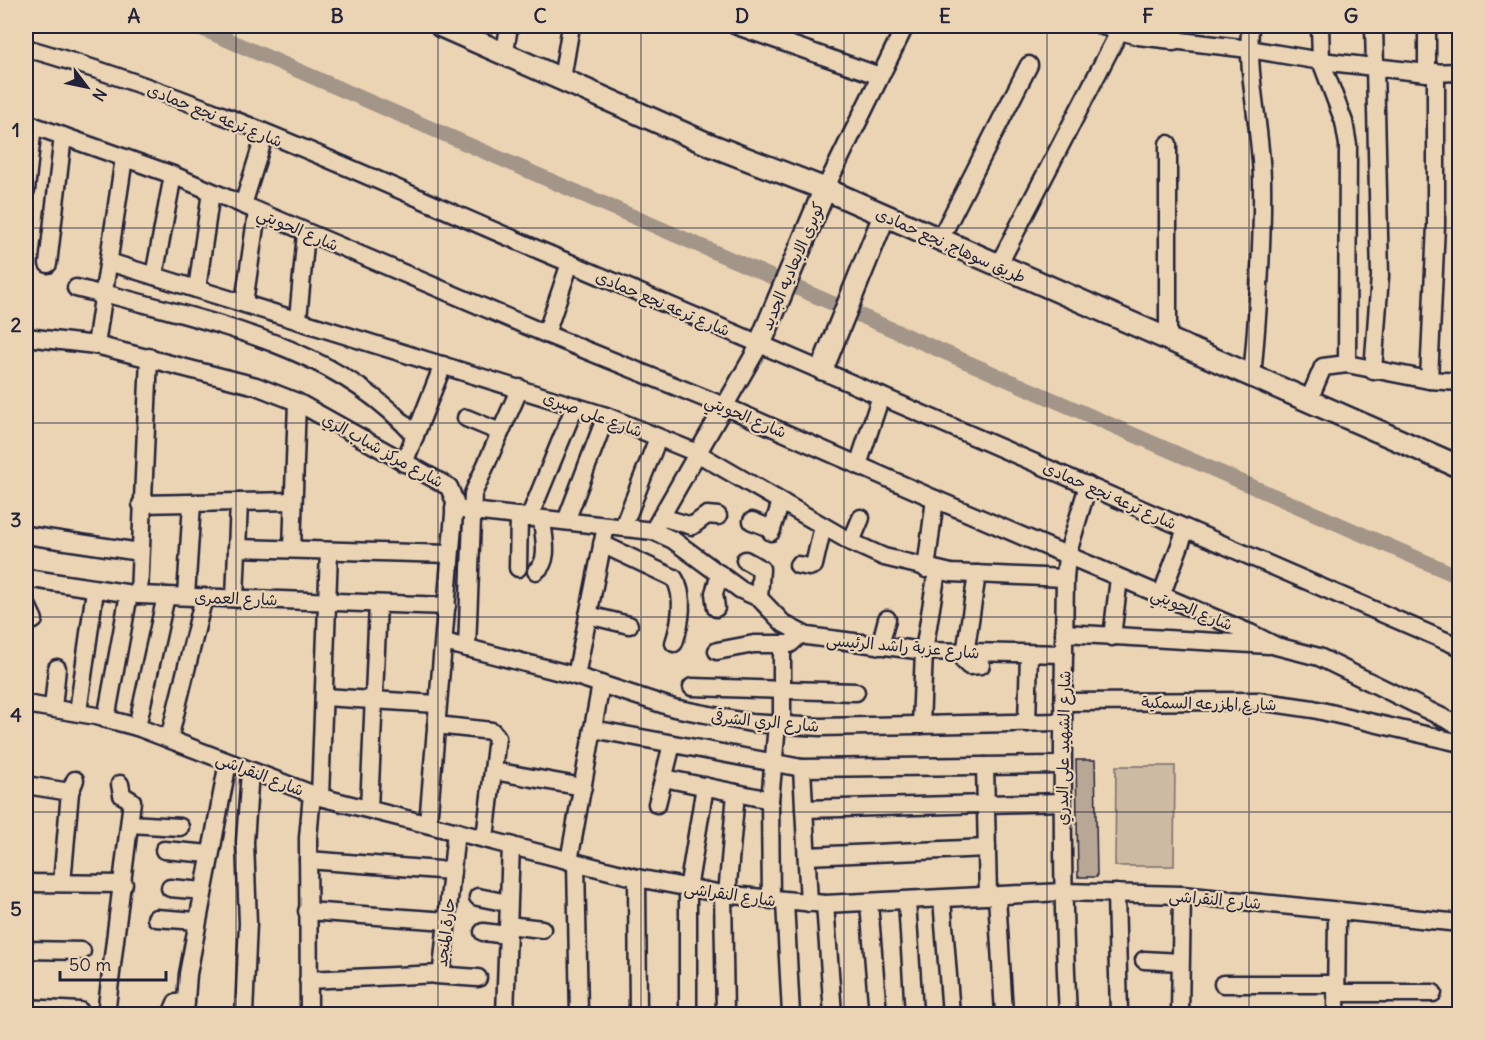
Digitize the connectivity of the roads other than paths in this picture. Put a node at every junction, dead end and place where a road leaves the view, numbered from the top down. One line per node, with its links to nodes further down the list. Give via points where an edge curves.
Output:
1 (441, 26): 15 (main road, طريق سوهاج, نجع حمادى)
2 (509, 26): 15 (street)
3 (571, 26): 22 (street)
4 (737, 26): 21 (street)
5 (905, 26): 21 (street)
6 (1102, 26): 11 (street)
7 (1250, 26): 14 (street)
8 (1320, 26): 16 (street)
9 (1374, 26): 18 (street)
10 (1427, 26): 20 (street)
11 (1119, 32): 12 (street); 39 (street)
12 (1175, 34): 14 (street)
13 (26, 48): 24 (street, شارع ترعه نجع حمادى, via 158,91)
14 (1249, 49): 16 (street); 56 (street, via 1262,180)
15 (505, 52): 22 (main road, طريق سوهاج, نجع حمادى)
16 (1321, 61): 18 (street); 52 (street, via 1344,122 1348,145)
17 (1029, 65): 35 (street)
18 (1374, 67): 20 (street); 55 (street, via 1380,276)
19 (1460, 72): 20 (street)
20 (1431, 73): 57 (street, via 1436,225)
21 (880, 76): 29 (street)
22 (562, 79): 29 (main road, طريق سوهاج, نجع حمادى, via 708,144)
23 (29, 124): 25 (street, شارع الحويتي); 30 (street)
24 (265, 134): 32 (street); 37 (street, شارع ترعه نجع حمادى)
25 (63, 136): 27 (street, شارع الحويتي); 38 (street)
26 (1167, 144): 48 (street)
27 (124, 158): 28 (street, شارع الحويتي); 36 (street)
28 (173, 176): 31 (street, شارع الحويتي); 40 (street)
29 (825, 189): 33 (main road, طريق سوهاج, نجع حمادى); 49 (main road, كوبرى الابعاديه الجديد)
30 (26, 190)
31 (211, 192): 32 (street, شارع الحويتي); 42 (street)
32 (250, 209): 34 (street, شارع الحويتي); 44 (street)
33 (884, 216): 35 (main road, طريق سوهاج, نجع حمادى); 54 (main road)
34 (306, 233): 45 (street); 46 (street, شارع الحويتي)
35 (939, 241): 39 (main road, طريق سوهاج, نجع حمادى)
36 (109, 262): 40 (street, شارع على صبرى); 43 (street)
37 (570, 263): 46 (street); 49 (street, شارع ترعه نجع حمادى)
38 (48, 264)
39 (998, 266): 48 (main road, طريق سوهاج, نجع حمادى)
40 (154, 276): 42 (street, شارع على صبرى)
41 (76, 288): 43 (street)
42 (197, 289): 44 (street, شارع على صبرى)
43 (104, 294): 50 (street); 68 (street, via 219,324 310,359 366,391)
44 (244, 303): 45 (street, شارع على صبرى)
45 (298, 319): 53 (street, شارع على صبرى)
46 (546, 334): 64 (street, شارع الحويتي)
47 (26, 337): 50 (street, شارع مركز شباب الري)
48 (1168, 341): 56 (main road, طريق سوهاج, نجع حمادى)
49 (760, 344): 54 (street, شارع ترعه نجع حمادى); 64 (street)
50 (96, 345): 51 (street, شارع مركز شباب الري)
51 (149, 357): 61 (street, شارع مركز شباب الري, via 256,386); 80 (street)
52 (1347, 364): 55 (street); 62 (street, via 1323,367)
53 (443, 365): 59 (street, شارع على صبرى); 68 (street)
54 (822, 369): 60 (street, شارع ترعه نجع حمادى)
55 (1373, 371): 57 (street)
56 (1252, 377): 62 (main road, طريق سوهاج, نجع حمادى)
57 (1429, 380): 58 (street)
58 (1460, 382)
59 (520, 388): 63 (street, شارع على صبرى); 67 (street)
60 (881, 396): 72 (street); 74 (street, شارع ترعه نجع حمادى)
61 (297, 402): 71 (street, شارع مركز شباب الري); 76 (street)
62 (1308, 402): 73 (main road, طريق سوهاج, نجع حمادى)
63 (575, 406): 65 (street, شارع على صبرى); 83 (street)
64 (724, 406): 70 (street); 72 (street, شارع الحويتي)
65 (606, 416): 69 (street, شارع على صبرى); 85 (street)
66 (466, 418): 67 (street)
67 (500, 432): 81 (street)
68 (415, 436): 71 (street)
69 (658, 438): 70 (street, شارع على صبرى); 88 (street)
70 (697, 453): 78 (street, شارع على صبرى); 87 (street)
71 (404, 463): 81 (street, شارع مركز شباب الري, via 449,487)
72 (858, 465): 75 (street, شارع الحويتي)
73 (1460, 467)
74 (1088, 485): 90 (street, شارع ترعه نجع حمادى); 99 (street, شارع الشهيد على البدري)
75 (935, 499): 99 (street, شارع الحويتي); 103 (street)
76 (293, 501): 77 (street); 95 (street)
77 (239, 502): 79 (street); 94 (street)
78 (782, 502): 86 (street, via 771,530); 89 (street, شارع على صبرى)
79 (192, 503): 80 (street); 112 (street)
80 (141, 504): 97 (street)
81 (462, 510): 83 (street, شارع عزبة راشد الرئيسى); 98 (street, شارع مركز شباب الري); 136 (street)
82 (718, 516): 87 (street, via 707,515 692,526)
83 (530, 518): 85 (street, شارع عزبة راشد الرئيسى); 102 (street); 104 (street, via 545,559)
84 (861, 518): 92 (street)
85 (566, 521): 88 (street, شارع عزبة راشد الرئيسى)
86 (752, 521)
87 (657, 524): 88 (street, شارع عزبة راشد الرئيسى); 105 (street, شارع عزبة راشد الرئيسى)
88 (614, 526): 93 (street)
89 (823, 526): 92 (street, شارع على صبرى); 101 (street, via 814,565)
90 (1186, 529): 113 (street); 135 (street, شارع ترعه نجع حمادى)
91 (26, 535): 97 (street)
92 (851, 542): 103 (street, شارع على صبرى, via 885,557)
93 (603, 544): 123 (street); 131 (street, via 674,578 680,612)
94 (237, 548): 95 (street); 116 (street)
95 (292, 549): 96 (street)
96 (329, 550): 98 (street); 118 (street)
97 (140, 552): 111 (street)
98 (450, 554): 121 (street, شارع مركز شباب الري)
99 (1067, 556): 107 (street, شارع الشهيد على البدري); 108 (street, شارع الحويتي)
100 (745, 560): 117 (street, via 761,569)
101 (798, 565)
102 (518, 568)
103 (932, 570): 106 (street, شارع على صبرى); 138 (street)
104 (536, 571)
105 (720, 574): 117 (street, شارع عزبة راشد الرئيسى); 122 (street, via 714,593)
106 (977, 574): 107 (street, شارع على صبرى); 139 (street)
107 (1065, 578): 127 (street, شارع الشهيد على البدري)
108 (1119, 578): 113 (street, شارع الحويتي); 129 (street)
109 (26, 579): 110 (street, شارع العمرى)
110 (95, 590): 111 (street, شارع العمرى); 155 (street)
111 (134, 595): 114 (street, شارع العمرى); 156 (street)
112 (186, 596): 114 (street, شارع العمرى); 115 (street, شارع العمرى)
113 (1161, 596): 134 (street, شارع الحويتي)
114 (166, 597): 163 (street)
115 (204, 597): 116 (street, شارع العمرى); 165 (street)
116 (235, 598): 118 (street, شارع العمرى)
117 (759, 598): 128 (street, شارع عزبة راشد الرئيسى, via 779,620)
118 (325, 602): 120 (street, شارع العمرى); 149 (street)
119 (26, 603): 125 (street)
120 (378, 604): 121 (street, شارع العمرى); 150 (street)
121 (447, 606): 130 (street, شارع مركز شباب الري)
122 (716, 609)
123 (588, 615): 126 (street); 144 (street)
124 (887, 619): 133 (street)
125 (34, 620)
126 (629, 625)
127 (1064, 633): 129 (street); 141 (street, شارع الشهيد على البدري)
128 (801, 634): 132 (street, via 792,643); 133 (street, شارع عزبة راشد الرئيسى, via 820,640)
129 (1112, 638): 134 (street)
130 (444, 642): 136 (street, شارع الري الشرقى); 152 (street, شارع مركز شباب الري)
131 (674, 644)
132 (782, 644): 137 (street); 147 (street)
133 (880, 646): 138 (street, شارع عزبة راشد الرئيسى)
134 (1276, 646): 162 (street, شارع الحويتي, via 1319,657)
135 (1460, 646)
136 (467, 648): 144 (street, شارع الري الشرقى)
137 (717, 651)
138 (924, 651): 139 (street, شارع عزبة راشد الرئيسى); 161 (street)
139 (964, 653): 140 (street, شارع عزبة راشد الرئيسى); 142 (street, via 966,664)
140 (1029, 654): 141 (street, شارع عزبة راشد الرئيسى); 158 (street)
141 (1064, 654): 151 (street, شارع الشهيد على البدري)
142 (981, 665)
143 (57, 668): 154 (street)
144 (576, 676): 145 (street, شارع الري الشرقى)
145 (601, 684): 160 (street, شارع الري الشرقى, via 699,715); 164 (street)
146 (692, 687): 147 (street)
147 (782, 689): 148 (street); 160 (street)
148 (856, 692)
149 (324, 697): 150 (street); 181 (street)
150 (374, 700): 152 (street); 186 (street)
151 (1063, 702): 157 (street, شارع الشهيد على البدري); 166 (street, شارع المزرعه السمكية, via 1267,702)
152 (437, 704): 159 (street, شارع مركز شباب الري)
153 (26, 705): 154 (street, شارع النقراشى)
154 (53, 708): 155 (street, شارع النقراشى)
155 (78, 712): 156 (street, شارع النقراشى)
156 (106, 719): 163 (street, شارع النقراشى)
157 (1061, 722): 158 (street, شارع الري الشرقى); 170 (street, شارع الشهيد على البدري)
158 (1027, 723): 161 (street, شارع الري الشرقى)
159 (436, 725): 174 (street, via 495,733 498,741); 189 (street, شارع مركز شباب الري)
160 (779, 725): 161 (street, شارع الري الشرقى); 169 (street)
161 (921, 725)
162 (1460, 726)
163 (137, 727): 165 (street, شارع النقراشى)
164 (593, 729): 167 (street); 179 (street)
165 (169, 739): 168 (street, شارع النقراشى)
166 (1460, 743)
167 (672, 744): 169 (street); 175 (street)
168 (228, 762): 173 (street, شارع النقراشى); 196 (street)
169 (773, 763): 172 (street); 182 (street)
170 (1061, 765): 171 (street); 183 (street, شارع الشهيد على البدري)
171 (985, 766): 172 (street); 185 (street)
172 (802, 768): 187 (street)
173 (250, 771): 181 (street, شارع النقراشى); 245 (street)
174 (494, 771): 179 (street); 192 (street)
175 (664, 778): 178 (street); 184 (street)
176 (120, 784): 188 (street, via 122,795 132,801)
177 (26, 785): 203 (street, via 73,786)
178 (705, 786): 180 (street); 206 (street)
179 (583, 787): 199 (street)
180 (736, 793): 182 (street); 210 (street)
181 (316, 795): 186 (street, شارع النقراشى); 198 (street)
182 (770, 800): 215 (street)
183 (1061, 802): 185 (street); 208 (street, شارع الشهيد على البدري)
184 (657, 804)
185 (986, 804): 187 (street); 194 (street)
186 (369, 809): 189 (street, شارع النقراشى)
187 (804, 809): 197 (street)
188 (130, 824): 190 (street); 204 (street)
189 (428, 824): 191 (street, شارع النقراشى)
190 (180, 826)
191 (456, 831): 192 (street, شارع النقراشى); 200 (street, حارة المنجد)
192 (485, 838): 193 (street, شارع النقراشى)
193 (511, 845): 199 (street, شارع النقراشى); 217 (street)
194 (987, 848): 197 (street); 212 (street)
195 (164, 850): 196 (street)
196 (210, 854): 207 (street)
197 (807, 856): 218 (street)
198 (308, 860): 200 (street); 220 (street)
199 (572, 862): 201 (street, شارع النقراشى); 248 (street)
200 (452, 871): 224 (street, حارة المنجد)
201 (637, 878): 206 (street, شارع النقراشى); 249 (street)
202 (26, 883): 203 (street)
203 (62, 883): 204 (street)
204 (124, 884): 243 (street)
205 (170, 888): 207 (street)
206 (688, 889): 210 (street, شارع النقراشى); 250 (street)
207 (203, 891): 223 (street)
208 (1062, 892): 209 (street, شارع النقراشى); 212 (street, شارع النقراشى); 258 (street, شارع الشهيد على البدري)
209 (1116, 893): 211 (street, شارع النقراشى); 259 (street)
210 (725, 894): 215 (street, شارع النقراشى); 251 (street)
211 (1182, 895): 221 (street, شارع النقراشى); 232 (street)
212 (992, 896): 214 (street, شارع النقراشى); 257 (street)
213 (478, 897): 217 (street)
214 (942, 899): 216 (street, شارع النقراشى); 256 (street)
215 (778, 901): 218 (street, شارع النقراشى); 252 (street)
216 (907, 901): 219 (street, شارع النقراشى); 255 (street)
217 (508, 903): 227 (street)
218 (817, 903): 219 (street, شارع النقراشى); 253 (street)
219 (869, 903): 254 (street)
220 (307, 911): 224 (street); 235 (street)
221 (1337, 911): 225 (street, شارع النقراشى); 237 (street)
222 (156, 918): 223 (street)
223 (197, 921): 240 (street)
224 (447, 921): 233 (street, حارة المنجد, via 442,969)
225 (1460, 923)
226 (542, 929): 227 (street)
227 (507, 930): 228 (street); 247 (street)
228 (483, 932)
229 (26, 950): 230 (street)
230 (82, 951)
231 (1144, 960): 232 (street)
232 (1180, 962): 260 (street)
233 (436, 975): 234 (street); 235 (street, حارة المنجد)
234 (478, 978)
235 (308, 980): 246 (street)
236 (1223, 984): 237 (street)
237 (1336, 989): 238 (street); 261 (street)
238 (1433, 993)
239 (26, 1008): 242 (street)
240 (186, 1008): 244 (street, via 176,1003)
241 (80, 1011): 242 (street)
242 (60, 1012)
243 (106, 1014)
244 (171, 1014)
245 (243, 1014)
246 (309, 1014)
247 (505, 1014)
248 (579, 1014)
249 (638, 1014)
250 (688, 1014)
251 (725, 1014)
252 (790, 1014)
253 (833, 1014)
254 (878, 1014)
255 (914, 1014)
256 (951, 1014)
257 (1004, 1014)
258 (1068, 1014)
259 (1119, 1014)
260 (1180, 1014)
261 (1336, 1014)

